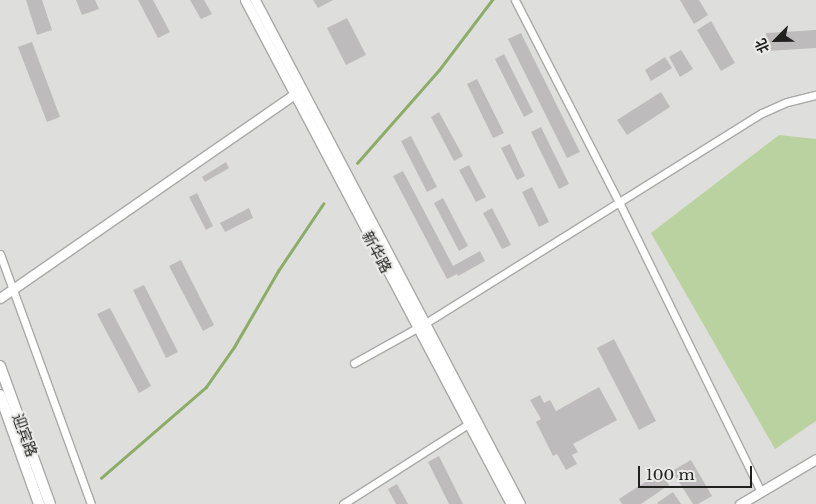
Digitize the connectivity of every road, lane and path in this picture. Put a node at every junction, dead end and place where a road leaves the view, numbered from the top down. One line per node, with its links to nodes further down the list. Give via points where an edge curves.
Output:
1 (245, 0): 4 (main road, 新华路)
2 (256, 0): 4 (main road, 新华路)
3 (515, 0): 6 (street)
4 (298, 92): 8 (main road); 10 (main road, 新华路)
5 (816, 95): 6 (street, via 787,102 762,113)
6 (619, 202): 10 (street); 16 (street)
7 (0, 254): 8 (street)
8 (12, 289): 9 (main road); 19 (street)
9 (0, 298)
10 (420, 326): 11 (street); 14 (main road, 新华路)
11 (354, 363)
12 (0, 366): 18 (main road, 迎宾路)
13 (0, 395): 17 (main road, 迎宾路)
14 (472, 422): 20 (street); 21 (main road, 新华路); 22 (main road, 新华路)
15 (816, 459): 16 (main road)
16 (761, 492): 23 (main road)
17 (39, 504)
18 (50, 504)
19 (91, 504)
20 (343, 504)
21 (511, 504)
22 (520, 504)
23 (740, 504)

